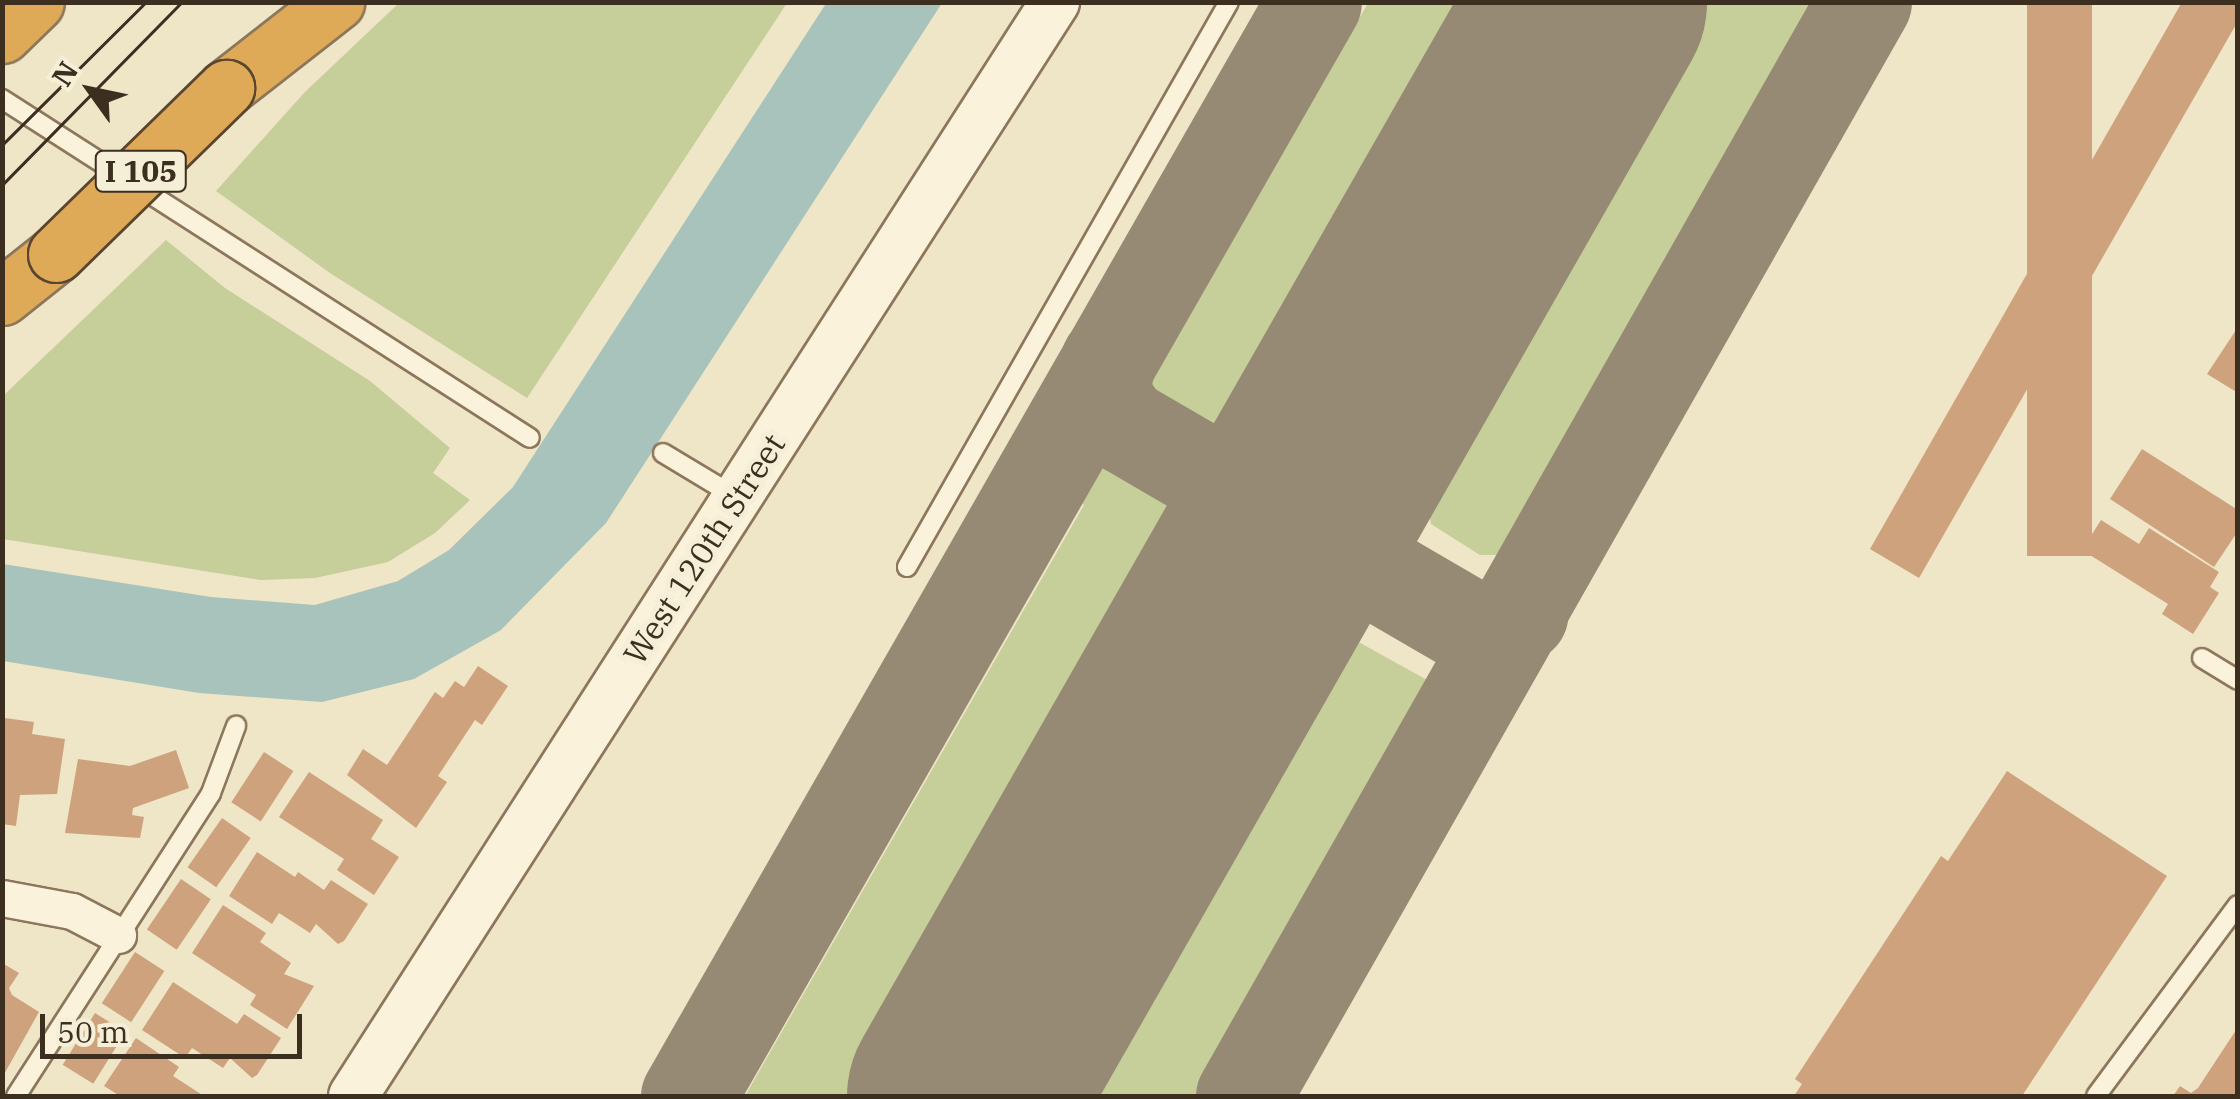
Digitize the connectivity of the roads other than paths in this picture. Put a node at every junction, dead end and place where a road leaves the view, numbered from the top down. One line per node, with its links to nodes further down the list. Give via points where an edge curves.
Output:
1 (36, 2): 6 (highway)
2 (308, 2): 7 (highway, I 105)
3 (336, 2): 7 (highway)
4 (1055, 2): 12 (main road, West 120th Street)
5 (1229, 2): 13 (lane)
6 (2, 35)
7 (226, 88): 9 (highway, I 105, bridge, via 56,254)
8 (2, 99): 10 (lane)
9 (2, 297)
10 (530, 438)
11 (663, 454): 12 (lane)
12 (737, 498): 21 (main road, West 120th Street)
13 (907, 566)
14 (2202, 658): 15 (lane)
15 (2238, 680)
16 (236, 726): 19 (lane, via 211,793)
17 (2, 898): 19 (street, via 72,911)
18 (2238, 905): 22 (lane)
19 (118, 935): 20 (lane)
20 (16, 1096)
21 (353, 1096)
22 (2096, 1096)

